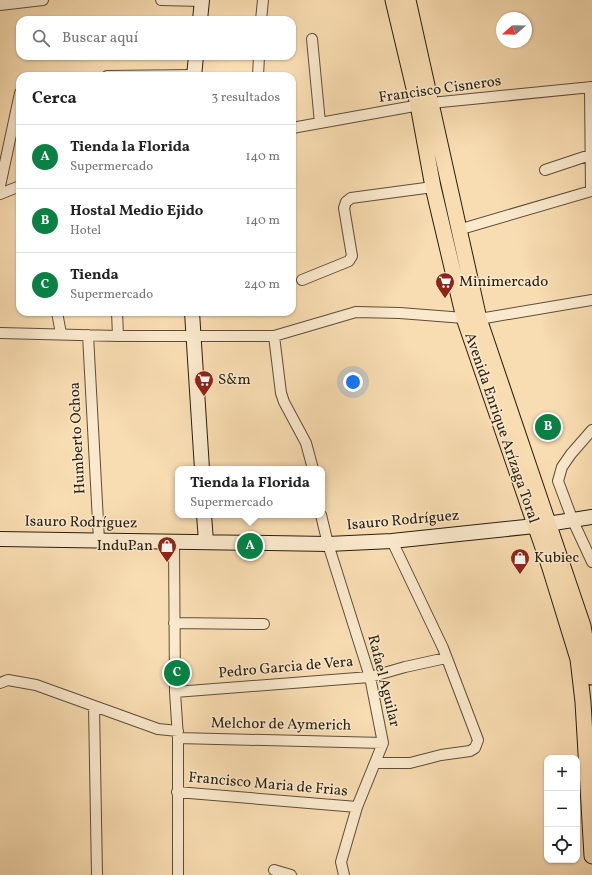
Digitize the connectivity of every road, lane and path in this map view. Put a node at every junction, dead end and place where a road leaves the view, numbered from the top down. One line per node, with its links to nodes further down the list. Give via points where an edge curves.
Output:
1 (43, 0): 7 (street)
2 (161, 0): 6 (street)
3 (263, 0): 9 (street)
4 (393, 0): 16 (main road, Avenida Enrique Arízaga Toral)
5 (408, 0): 16 (main road, Avenida Enrique Arízaga Toral)
6 (202, 1): 8 (street)
7 (0, 5)
8 (200, 16)
9 (261, 16)
10 (312, 39): 18 (street)
11 (196, 60): 13 (street)
12 (259, 60): 14 (street)
13 (194, 72)
14 (258, 72)
15 (591, 87): 16 (street, Francisco Cisneros); 20 (street)
16 (424, 104): 18 (street, Francisco Cisneros); 23 (main road, Avenida Enrique Arízaga Toral); 27 (main road, Avenida Enrique Arízaga Toral)
17 (16, 112): 22 (street)
18 (320, 123): 19 (street, Francisco Cisneros)
19 (296, 127)
20 (590, 155): 21 (street); 25 (street)
21 (545, 170)
22 (0, 186)
23 (433, 187): 28 (street, via 351,198 344,208 352,256 349,261); 33 (main road, Avenida Enrique Arízaga Toral)
24 (16, 188): 26 (street)
25 (591, 191): 27 (street)
26 (0, 194)
27 (458, 230): 34 (main road, Avenida Enrique Arízaga Toral)
28 (302, 280)
29 (592, 300): 34 (street)
30 (58, 316): 36 (street)
31 (117, 316): 38 (street)
32 (192, 316): 39 (street)
33 (464, 318): 40 (street, via 356,312); 48 (main road, Avenida Enrique Arízaga Toral)
34 (479, 319): 48 (main road, Avenida Enrique Arízaga Toral)
35 (0, 333): 36 (street)
36 (61, 334): 37 (street)
37 (88, 335): 38 (street); 50 (street, Humberto Ochoa)
38 (118, 336): 39 (street)
39 (194, 336): 40 (street); 42 (street)
40 (274, 336): 43 (street, via 281,393 306,443)
41 (592, 430): 47 (street, via 562,467 558,481)
42 (202, 466)
43 (312, 466)
44 (592, 517): 47 (street, Isauro Rodríguez)
45 (204, 518): 52 (street)
46 (322, 518): 54 (street, Rafael Aguilar)
47 (573, 521): 48 (street, Isauro Rodríguez); 55 (street)
48 (542, 525): 53 (street, Isauro Rodríguez); 60 (main road, Avenida Enrique Arízaga Toral, via 583,626); 69 (main road, Avenida Enrique Arízaga Toral, via 578,659)
49 (0, 539): 50 (street, Isauro Rodríguez)
50 (99, 540): 51 (street, Isauro Rodríguez)
51 (174, 541): 52 (street, Isauro Rodríguez); 56 (street)
52 (206, 541): 54 (street, Isauro Rodríguez)
53 (392, 541): 54 (street, Isauro Rodríguez); 58 (street)
54 (328, 544): 59 (street, Rafael Aguilar)
55 (592, 562)
56 (174, 623): 57 (street); 62 (street)
57 (264, 624)
58 (446, 658): 59 (street, Pedro Garcia de Vera); 66 (street, via 478,740 475,748 410,763)
59 (370, 677): 62 (street, Pedro Garcia de Vera); 65 (street, Rafael Aguilar)
60 (592, 677)
61 (0, 683): 63 (street, Melchor de Aymerich, via 8,680 36,685)
62 (174, 692): 64 (street)
63 (94, 706): 64 (street, Melchor de Aymerich); 71 (street)
64 (178, 735): 65 (street, Melchor de Aymerich); 67 (street)
65 (383, 742): 66 (street, Rafael Aguilar)
66 (375, 763): 68 (street, Rafael Aguilar)
67 (177, 792): 68 (street, Francisco Maria de Frias); 72 (street)
68 (357, 808): 74 (street, Rafael Aguilar, via 341,862)
69 (592, 856)
70 (274, 870): 73 (street)
71 (97, 875)
72 (178, 875)
73 (291, 875)
74 (344, 875)

